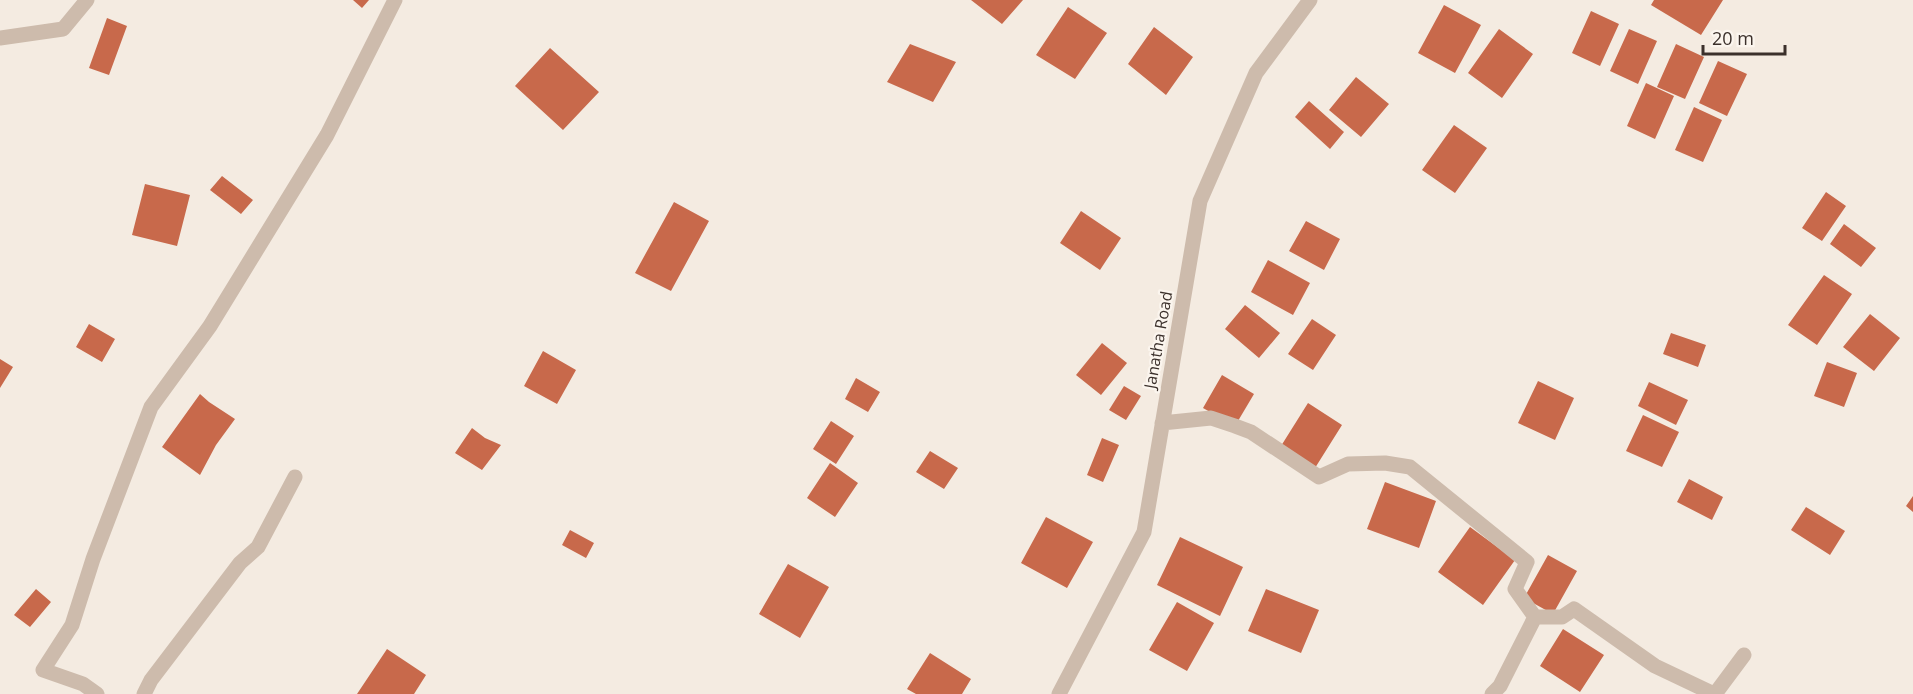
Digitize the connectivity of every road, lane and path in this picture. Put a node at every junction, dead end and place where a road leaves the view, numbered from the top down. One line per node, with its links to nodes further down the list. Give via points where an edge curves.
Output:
1 (87, 0): 4 (street, via 63,29)
2 (395, 0): 9 (street, via 327,135 210,326 151,407 72,625 43,670 83,684)
3 (1310, 0): 5 (street, Janatha Road, via 1256,73 1200,201)
4 (0, 39)
5 (1162, 423): 7 (street, via 1211,418 1235,426 1251,432 1318,477 1348,464 1410,467 1527,562 1515,590); 11 (street, Janatha Road, via 1144,532)
6 (295, 477): 10 (street, via 258,547 240,563)
7 (1535, 617): 12 (street, via 1500,686); 13 (street, via 1562,617 1574,609 1655,666)
8 (1744, 655): 13 (street)
9 (97, 694)
10 (144, 694)
11 (1059, 694)
12 (1492, 694)
13 (1715, 694)

